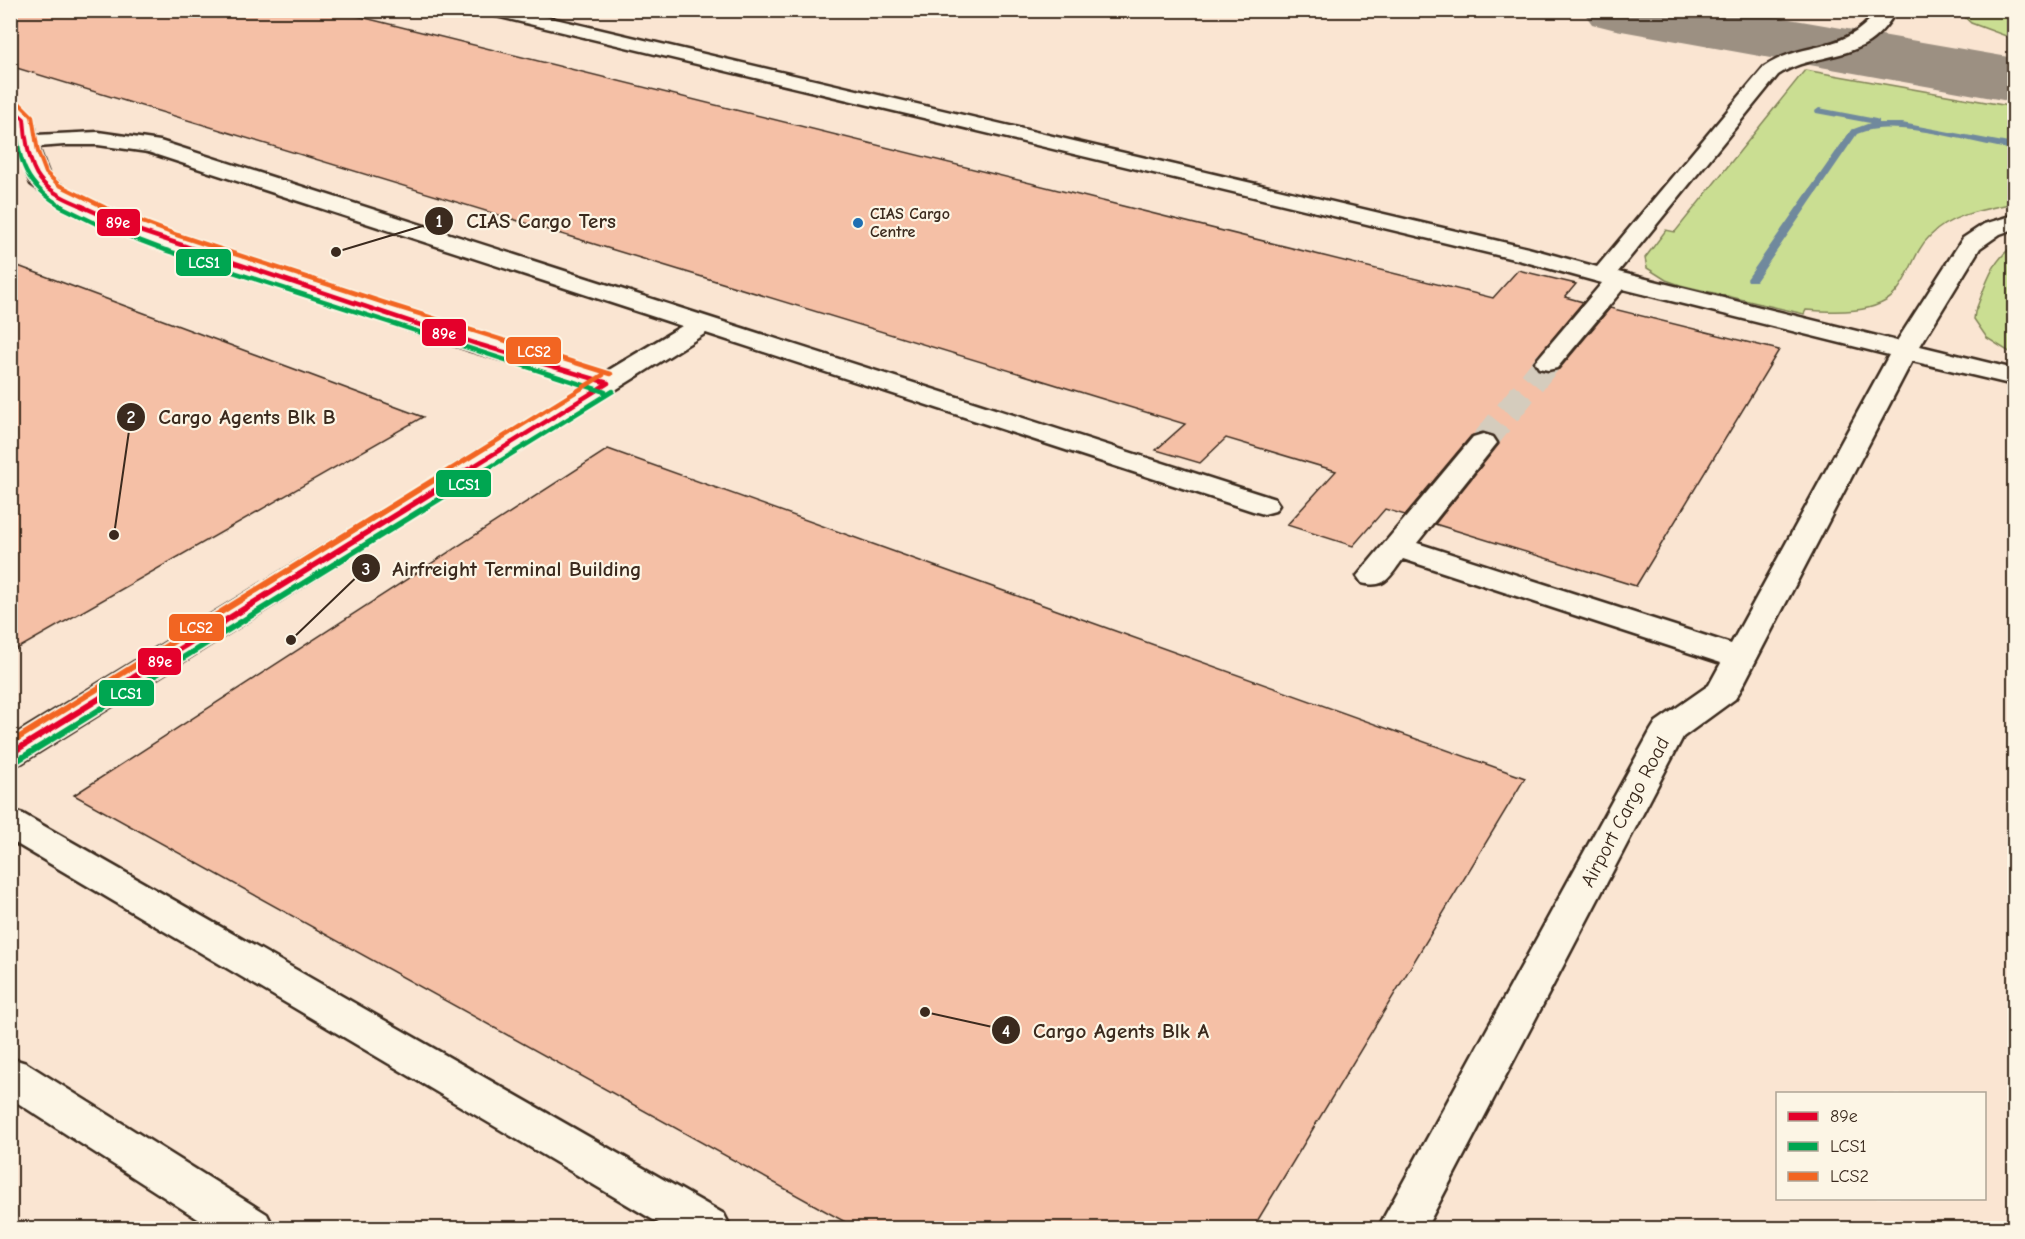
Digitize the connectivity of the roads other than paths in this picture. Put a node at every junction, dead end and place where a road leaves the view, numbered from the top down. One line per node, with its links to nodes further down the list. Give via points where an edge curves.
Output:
1 (492, 10): 6 (lane, via 1516,252)
2 (1888, 10): 6 (lane, via 1859,40 1793,58 1771,71)
3 (10, 108): 4 (lane, via 24,119)
4 (18, 144): 7 (lane, via 85,136 152,146); 11 (lane, via 39,179 64,198 131,228 477,344)
5 (2014, 222): 8 (lane, Airport Cargo Road, via 1992,229 1971,243)
6 (1610, 278): 8 (lane); 9 (lane)
7 (704, 324): 11 (lane); 13 (lane)
8 (1904, 351): 10 (lane); 16 (lane, Airport Cargo Road)
9 (1548, 362)
10 (2014, 377)
11 (608, 383): 17 (lane)
12 (1483, 443): 14 (lane)
13 (1264, 505)
14 (1397, 547): 15 (lane); 16 (lane)
15 (1373, 576)
16 (1740, 658): 22 (lane, Airport Cargo Road, via 1723,691 1669,730)
17 (10, 754)
18 (10, 823): 21 (lane)
19 (10, 1075): 20 (lane)
20 (250, 1228)
21 (707, 1228)
22 (1402, 1228)

